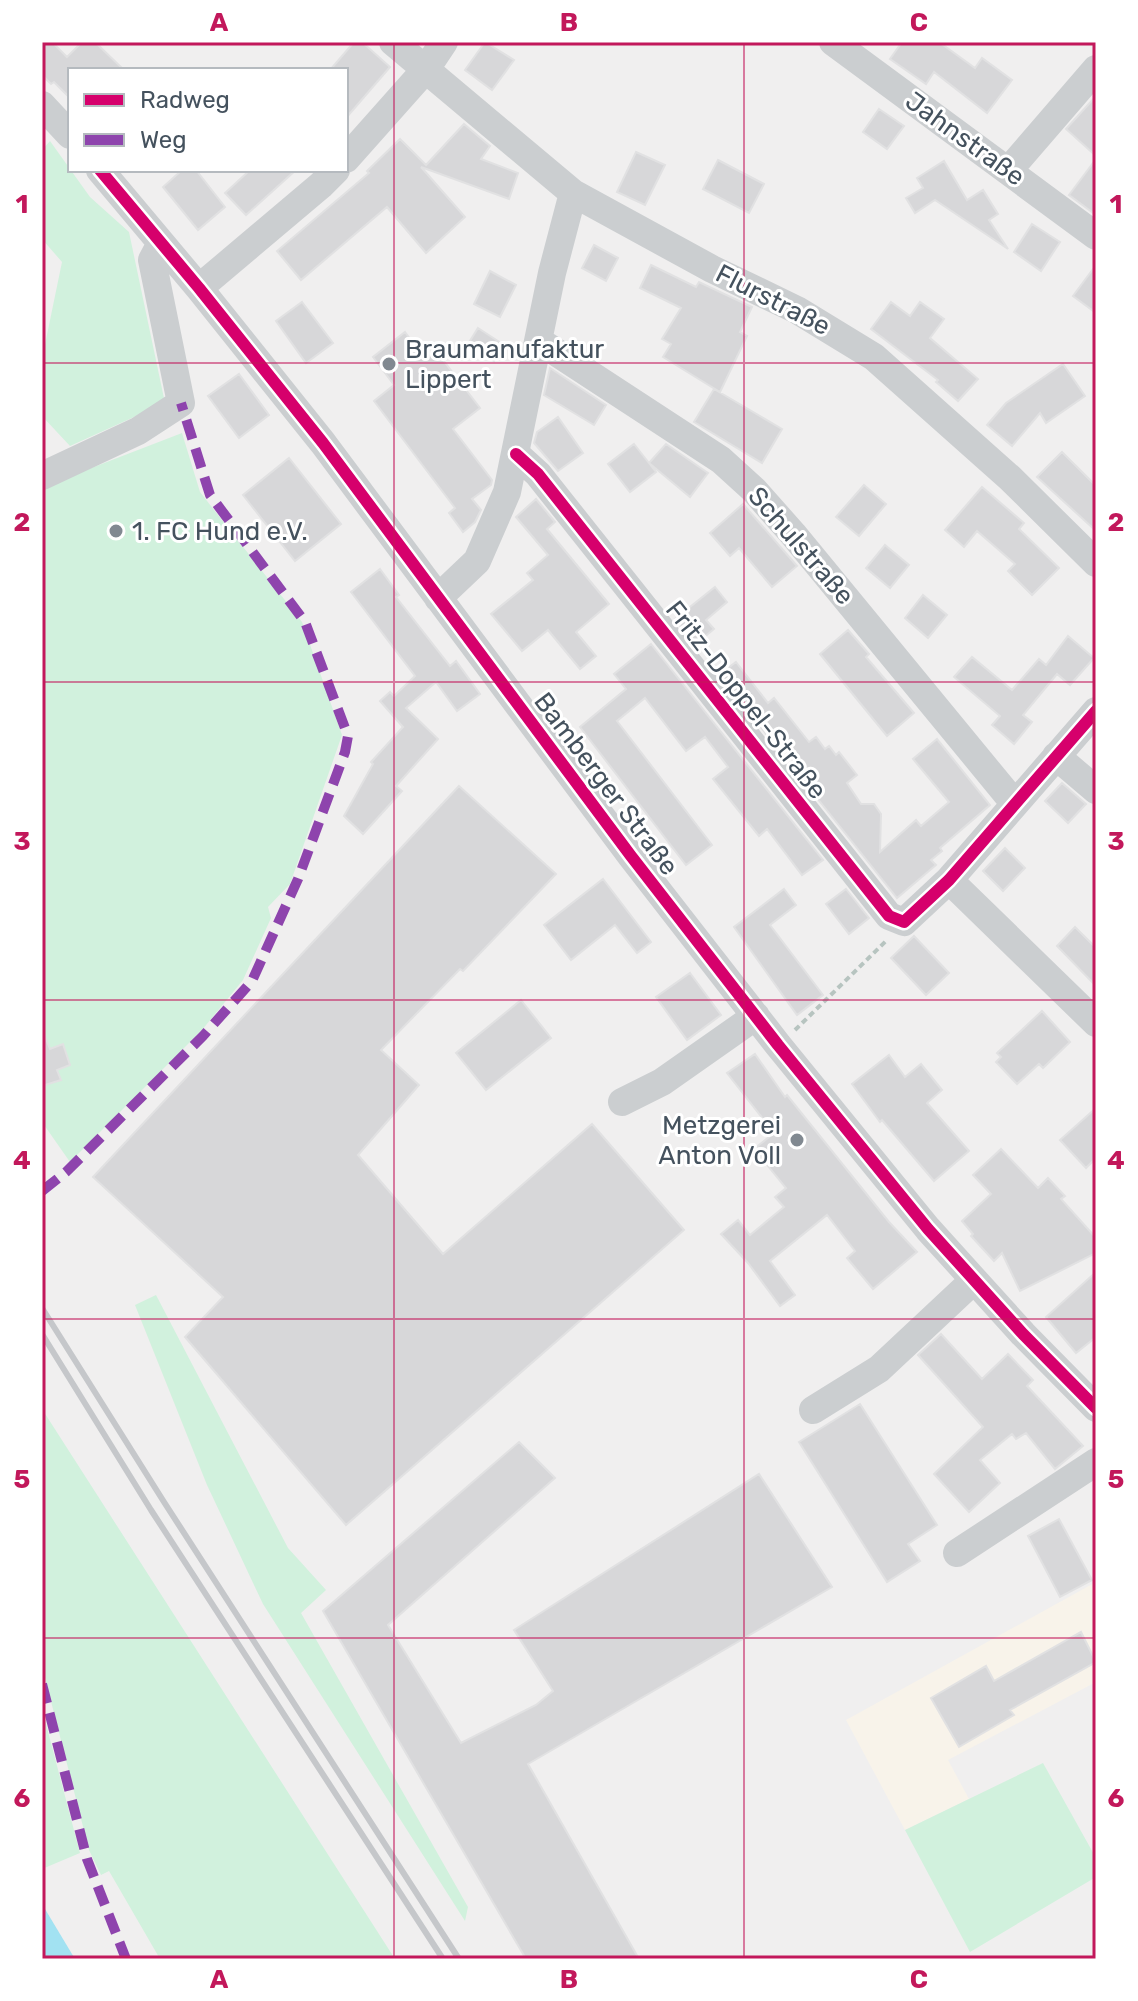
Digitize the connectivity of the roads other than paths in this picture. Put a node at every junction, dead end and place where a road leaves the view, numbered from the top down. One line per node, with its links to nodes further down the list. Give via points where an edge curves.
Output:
1 (393, 42): 4 (street, Flurstraße)
2 (444, 42): 4 (street)
3 (844, 45): 9 (street, Jahnstraße)
4 (426, 69): 8 (street); 12 (street, Flurstraße)
5 (1096, 69): 9 (street)
6 (42, 105): 7 (street)
7 (68, 133)
8 (348, 157)
9 (1008, 171): 13 (street, Jahnstraße)
10 (102, 172): 14 (street, Bamberger Straße)
11 (334, 172): 15 (street)
12 (573, 193): 16 (street); 19 (street, Flurstraße, via 797,310 874,357)
13 (1096, 236)
14 (161, 243): 15 (street, Bamberger Straße); 18 (street, via 152,260 181,403 138,431)
15 (199, 288): 20 (street, Bamberger Straße)
16 (539, 341): 17 (street); 24 (street, Schulstraße, via 721,460 754,490)
17 (516, 454): 20 (street, via 507,492 477,561); 25 (street, Fritz-Doppel-Straße, via 538,474 889,916 904,922)
18 (42, 476)
19 (1096, 563)
20 (438, 598): 26 (street, Bamberger Straße)
21 (1096, 711): 22 (street)
22 (1056, 756): 23 (street); 24 (street)
23 (1096, 790)
24 (1015, 804): 25 (street)
25 (949, 880): 27 (street)
26 (756, 1016): 28 (street, via 662,1082); 29 (street, Bamberger Straße)
27 (1096, 1023)
28 (622, 1102)
29 (974, 1280): 30 (street, Bamberger Straße); 31 (street, via 879,1369)
30 (1094, 1401)
31 (813, 1410)
32 (1096, 1462): 33 (street)
33 (957, 1553)

